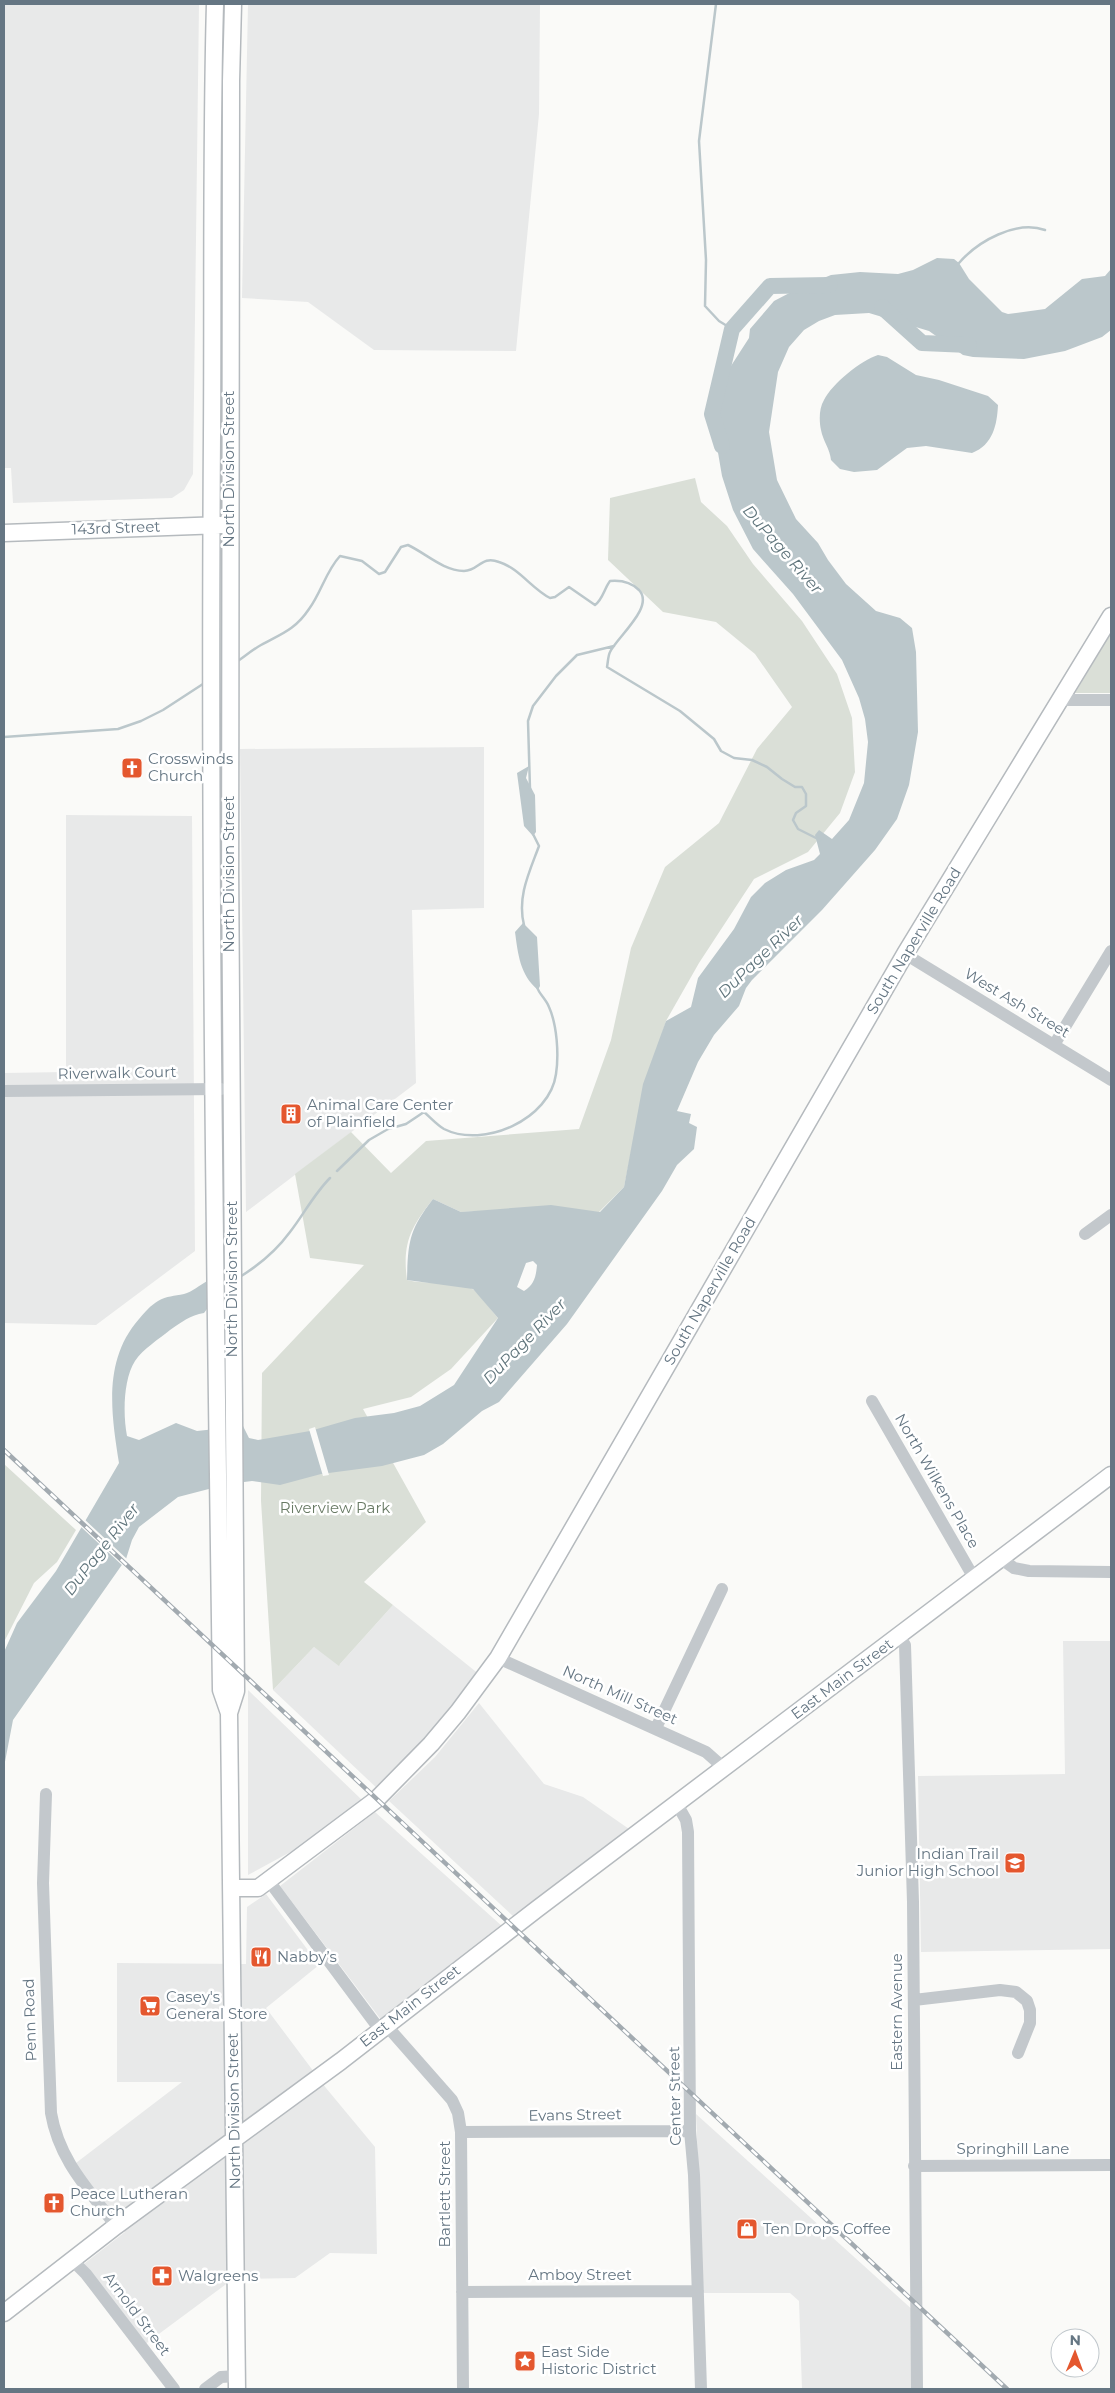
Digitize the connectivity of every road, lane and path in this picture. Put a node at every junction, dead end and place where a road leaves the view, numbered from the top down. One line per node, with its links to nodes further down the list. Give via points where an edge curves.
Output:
1 (215, 4): 4 (main road, North Division Street)
2 (233, 4): 3 (main road, North Division Street)
3 (229, 524): 4 (main road, 143rd Street); 10 (main road, North Division Street)
4 (211, 525): 5 (main road, 143rd Street); 9 (main road, North Division Street)
5 (4, 533)
6 (1111, 616): 7 (main road, South Naperville Road)
7 (1061, 700): 8 (street); 12 (main road, South Naperville Road)
8 (1111, 700)
9 (211, 804): 10 (main road); 15 (main road, North Division Street)
10 (229, 804): 16 (main road, North Division Street)
11 (1111, 951): 13 (street)
12 (905, 954): 13 (street, West Ash Street); 28 (main road, South Naperville Road)
13 (1054, 1045): 14 (street, West Ash Street)
14 (1111, 1080)
15 (213, 1089): 16 (street, Riverwalk Court); 17 (street, Riverwalk Court); 21 (main road, North Division Street, via 216,1308)
16 (230, 1089): 21 (main road, North Division Street, via 232,1293)
17 (4, 1091)
18 (1111, 1215): 19 (street)
19 (1085, 1234)
20 (872, 1401): 25 (street, North Wilkens Place)
21 (225, 1402): 34 (main road, North Division Street, via 221,1690 229,1713)
22 (1111, 1475): 23 (main road, East Main Street)
23 (1000, 1558): 24 (street, via 1014,1568 1029,1571); 25 (main road, East Main Street)
24 (1111, 1572)
25 (974, 1578): 27 (main road, East Main Street)
26 (722, 1589): 29 (street)
27 (898, 1636): 30 (main road, East Main Street); 35 (street, Eastern Avenue, via 905,1644 906,1662)
28 (498, 1658): 29 (street, North Mill Street); 33 (main road, South Naperville Road, via 458,1712 402,1776 372,1803)
29 (656, 1728): 30 (street, North Mill Street, via 706,1752)
30 (724, 1768): 32 (main road, East Main Street)
31 (46, 1794): 43 (street, Penn Road, via 43,1882 52,2118 56,2137 69,2165)
32 (677, 1804): 36 (main road, East Main Street); 38 (street, Center Street, via 686,1820 688,1832)
33 (268, 1881): 34 (main road, South Naperville Road, via 258,1888); 36 (street, Bartlett Street)
34 (232, 1888): 40 (main road, North Division Street)
35 (914, 2000): 37 (street, via 1000,1990 1016,1992 1027,2001 1030,2010 1030,2023); 42 (street, Eastern Avenue)
36 (383, 2027): 39 (street, Bartlett Street, via 452,2100 458,2113); 40 (main road, East Main Street)
37 (1018, 2053)
38 (690, 2131): 39 (street, Evans Street); 45 (street, Center Street)
39 (460, 2132): 46 (street, Bartlett Street)
40 (234, 2141): 43 (main road, East Main Street); 48 (main road, North Division Street)
41 (1111, 2165): 42 (street, Springhill Lane)
42 (914, 2166): 53 (street, Eastern Avenue)
43 (116, 2226): 44 (main road, East Main Street)
44 (72, 2260): 47 (main road, East Main Street); 49 (street, Arnold Street)
45 (698, 2291): 46 (street, Amboy Street); 52 (street, Center Street)
46 (462, 2292): 51 (street, Bartlett Street)
47 (4, 2313)
48 (237, 2383): 50 (street, via 221,2377)
49 (174, 2389)
50 (205, 2389)
51 (463, 2389)
52 (701, 2389)
53 (917, 2389)

